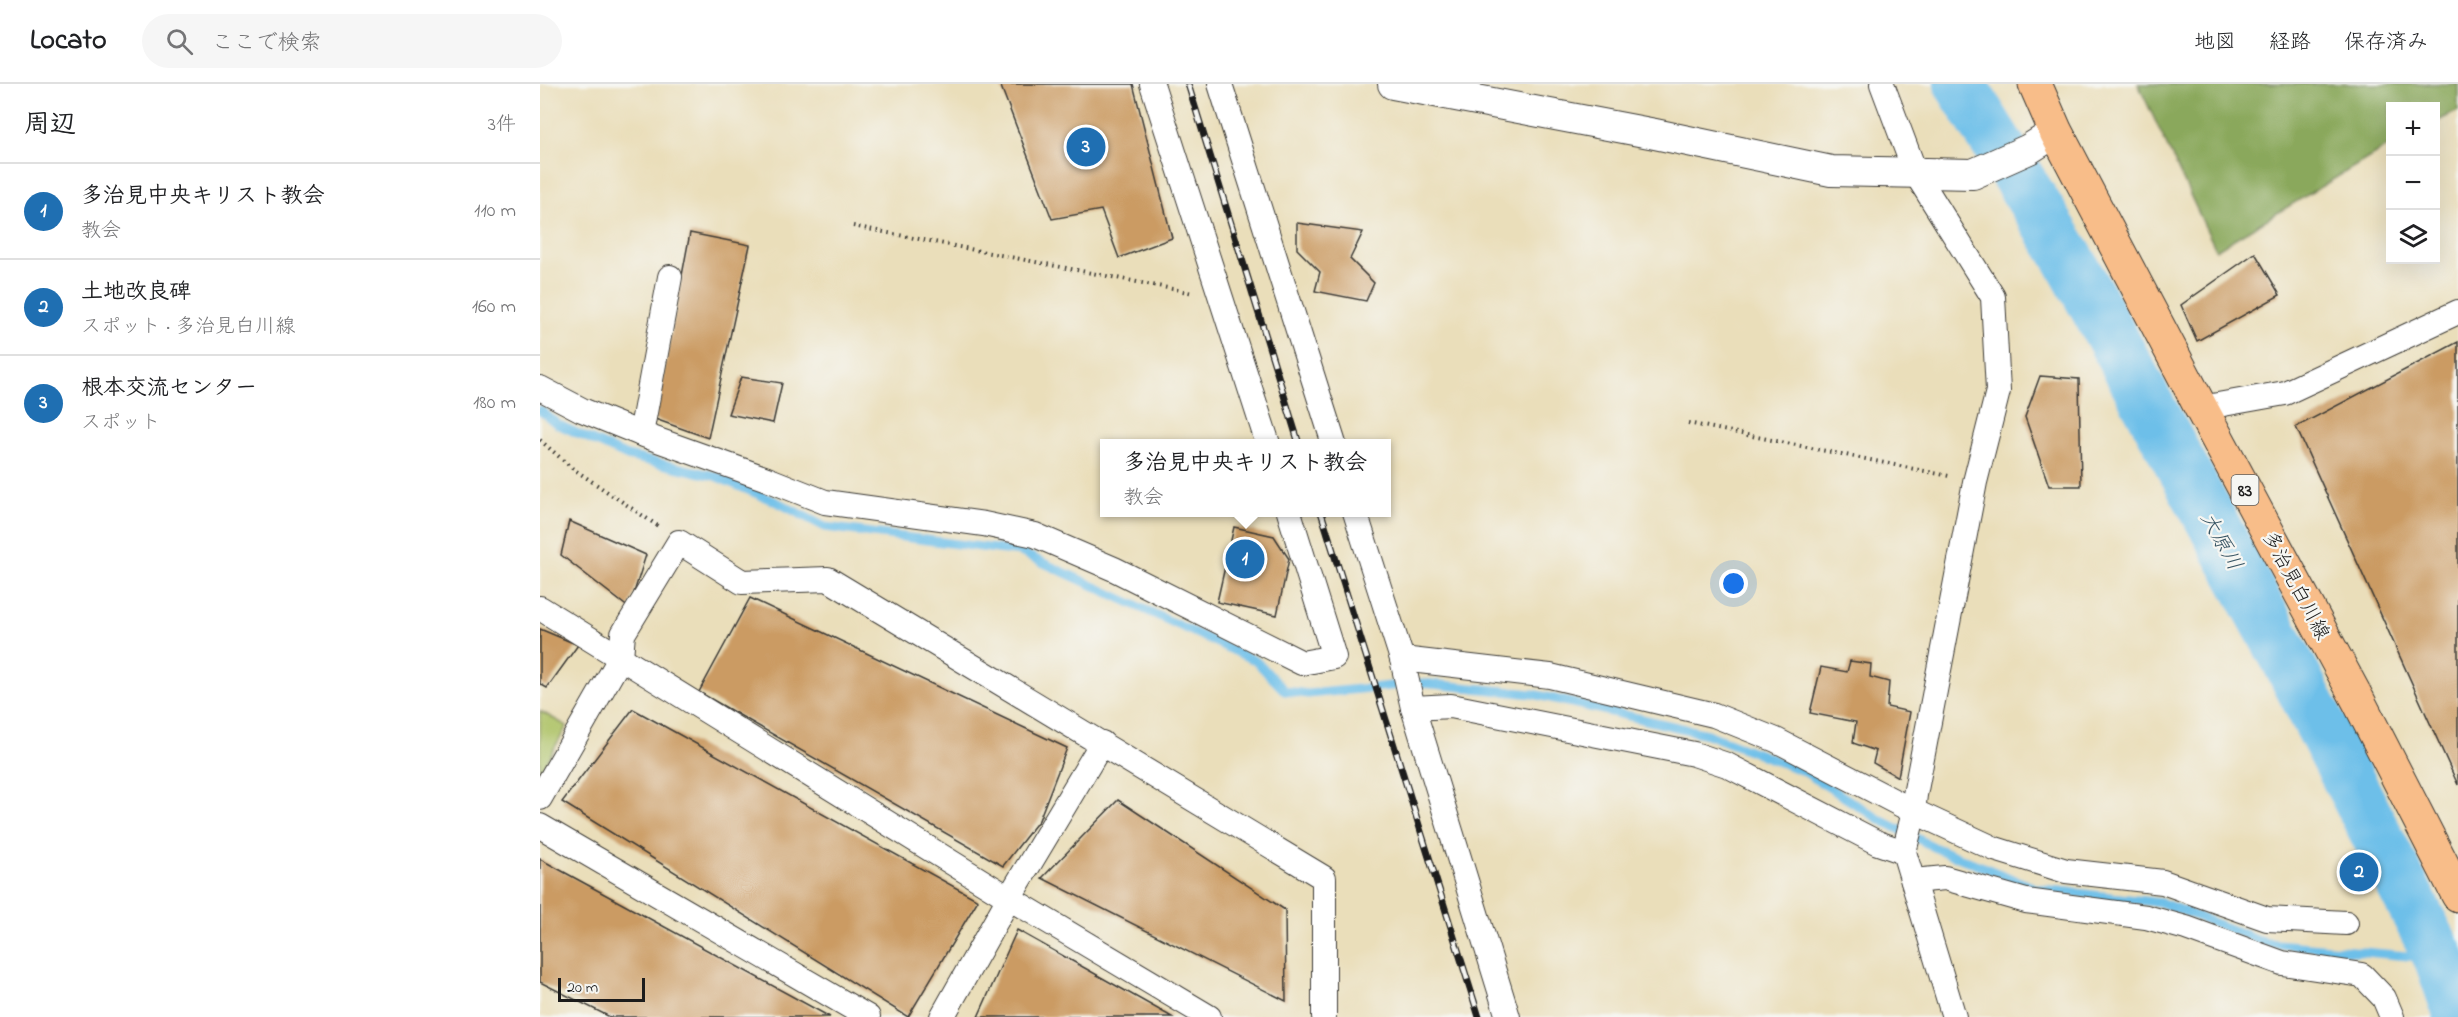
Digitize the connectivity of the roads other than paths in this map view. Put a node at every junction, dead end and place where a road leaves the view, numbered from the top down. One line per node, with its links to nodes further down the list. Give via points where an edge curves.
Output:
1 (1152, 84): 13 (street)
2 (1220, 84): 14 (street)
3 (1393, 84): 7 (street, via 1831,171)
4 (1882, 84): 7 (street)
5 (2035, 84): 6 (main road, 多治見白川線 / 83)
6 (2043, 140): 7 (street, via 1973,174); 11 (main road, 多治見白川線 / 83)
7 (1915, 172): 24 (street, via 1993,297 1998,391 1975,482)
8 (670, 277): 12 (street)
9 (2458, 312): 11 (street, via 2285,393)
10 (540, 388): 12 (street)
11 (2201, 408): 26 (main road, 多治見白川線 / 83)
12 (641, 434): 15 (street, via 825,502 1035,535 1114,569 1302,663 1334,657)
13 (1266, 439)
14 (1332, 439)
15 (1290, 517)
16 (1356, 517): 19 (street)
17 (540, 608): 18 (street)
18 (621, 657): 21 (street, via 623,634 679,542 742,582 828,579); 22 (street); 27 (street)
19 (1402, 659): 20 (street); 24 (street, via 1550,676 1714,715 1776,740)
20 (1413, 708): 24 (street, via 1451,706 1694,754 1727,765 1878,843); 33 (street)
21 (1102, 743): 27 (street); 32 (street, via 1323,878)
22 (540, 798)
23 (540, 826): 29 (street)
24 (1909, 831): 25 (street); 28 (street, via 1995,849 2066,871 2163,882 2267,919)
25 (1914, 881): 34 (street); 35 (street, via 1945,879 2026,902 2146,917 2282,963 2362,975 2384,998)
26 (2458, 895)
27 (1009, 898): 30 (street); 31 (street)
28 (2346, 923)
29 (868, 1017)
30 (942, 1017)
31 (1209, 1017)
32 (1324, 1017)
33 (1508, 1017)
34 (1954, 1017)
35 (2392, 1017)

